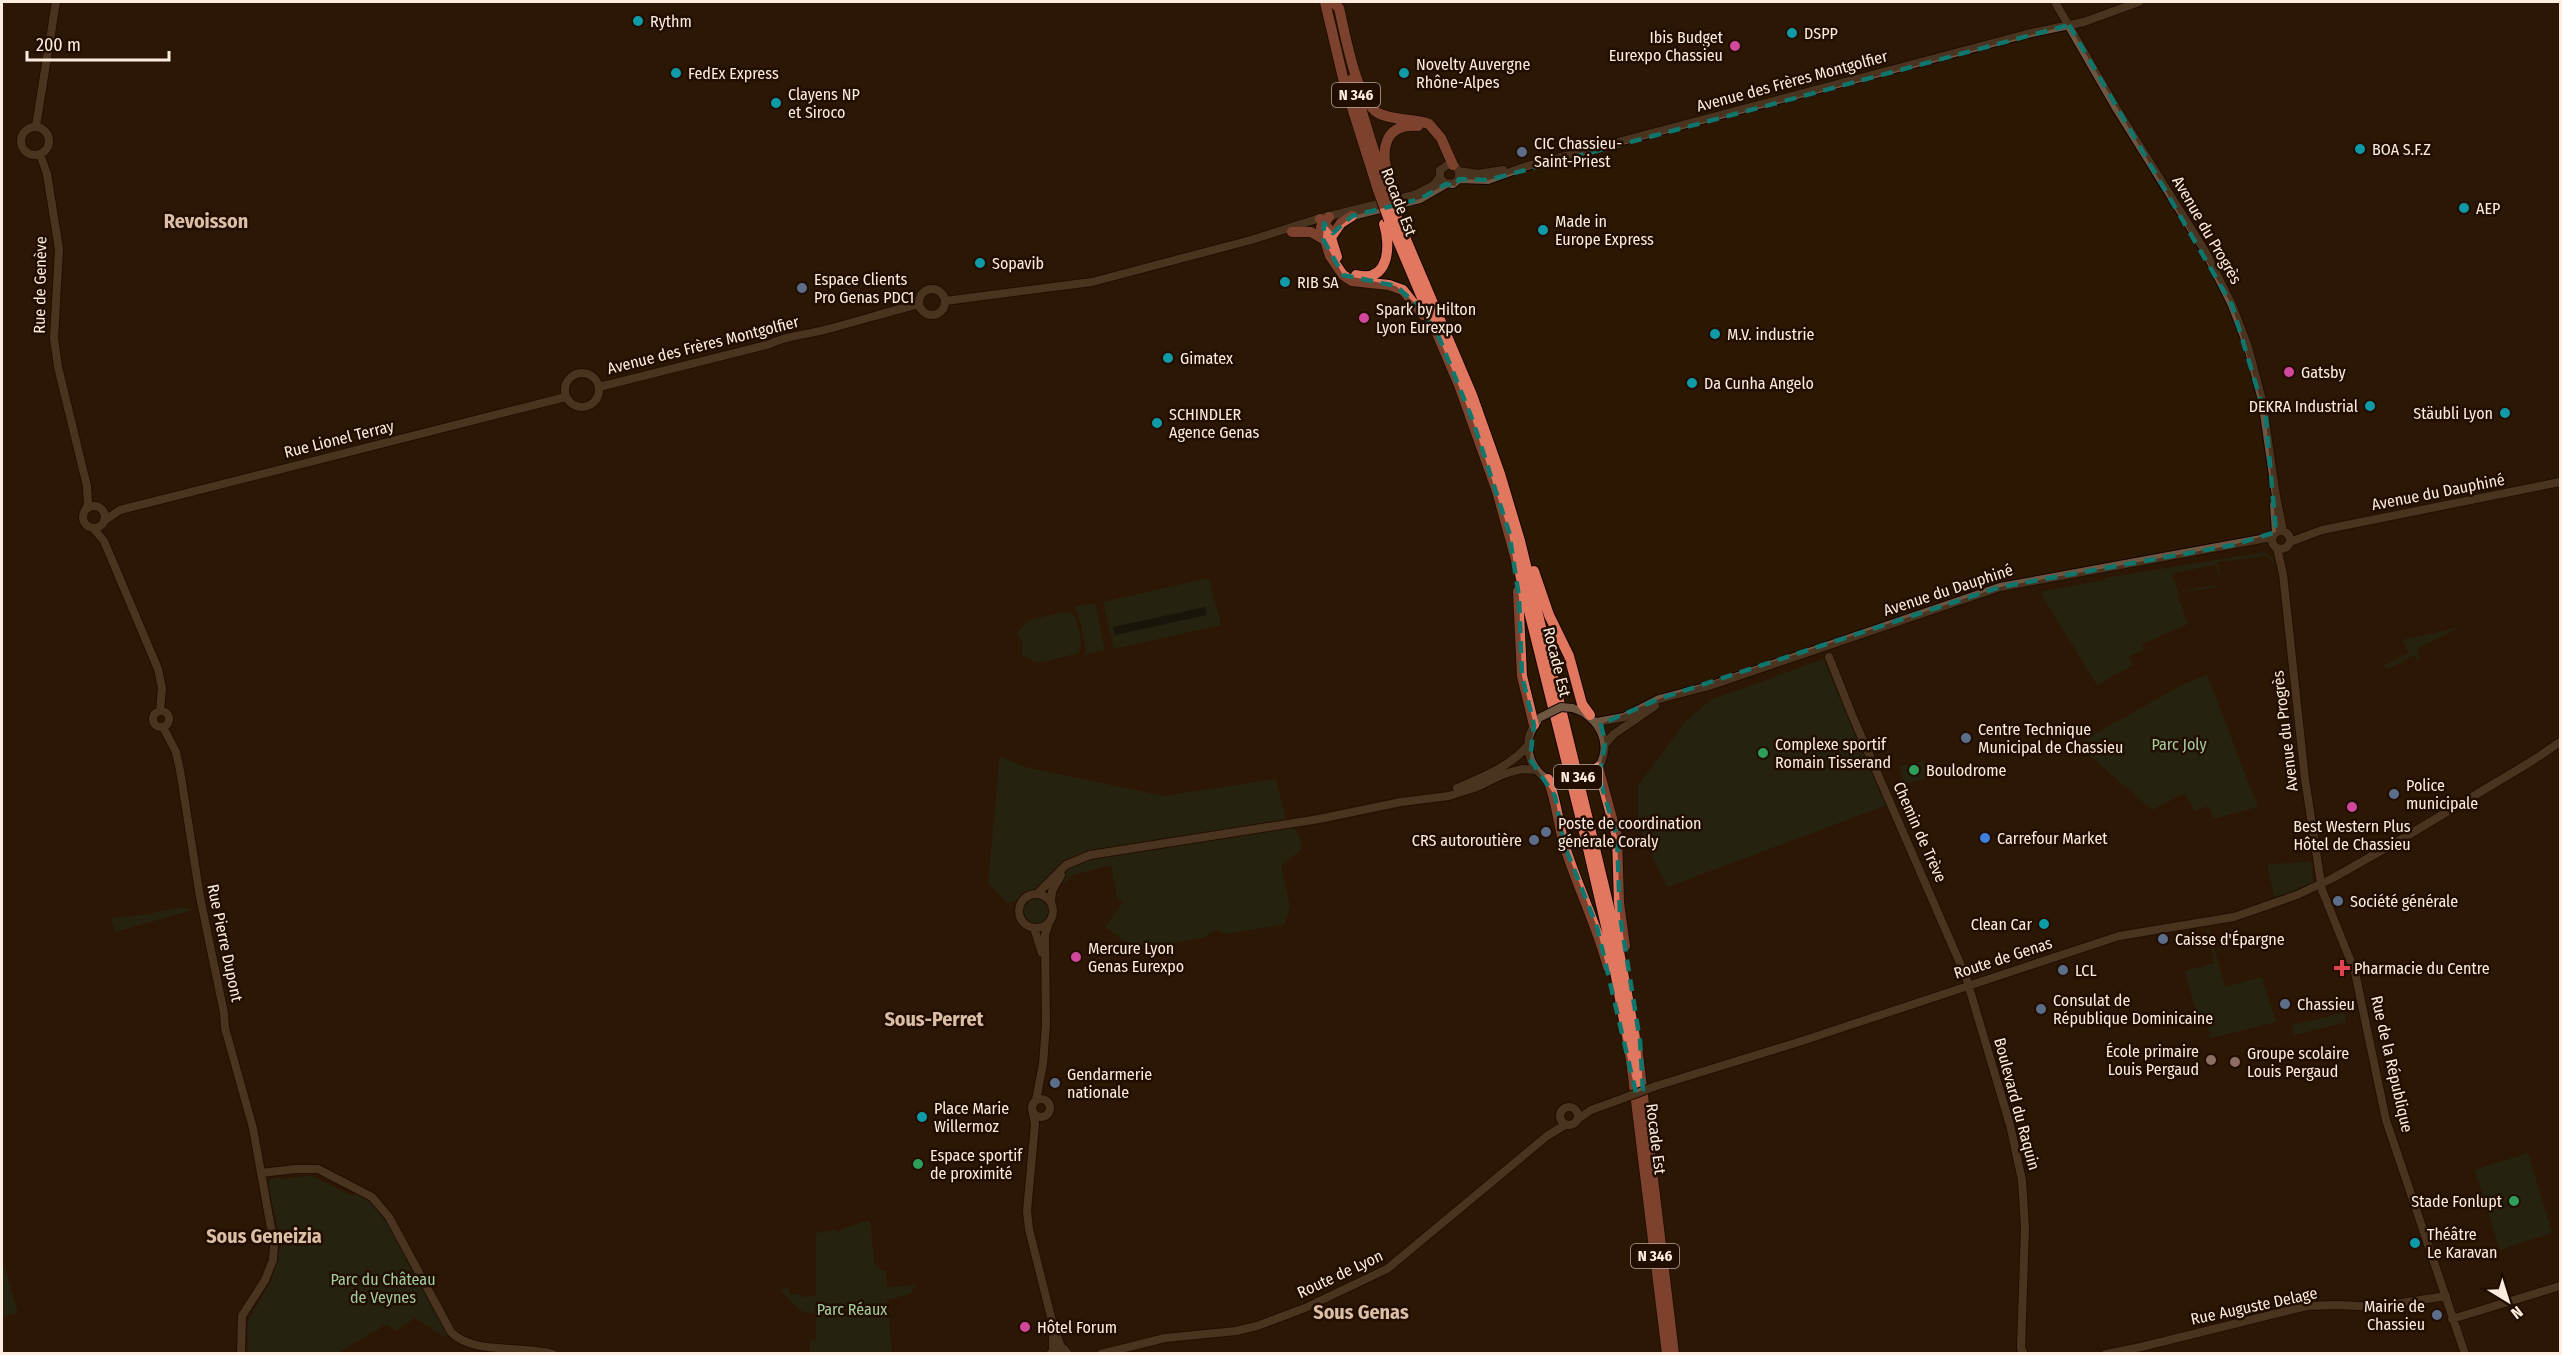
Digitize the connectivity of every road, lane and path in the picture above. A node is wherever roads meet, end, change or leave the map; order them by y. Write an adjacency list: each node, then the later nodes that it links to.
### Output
1 (56, 2): 7 (street)
2 (1326, 2): 11 (highway, Rocade Est / N 346)
3 (1333, 2): 9 (highway); 11 (highway, Rocade Est / N 346)
4 (2055, 2): 6 (street, Avenue du Progrès)
5 (2139, 2): 6 (street, Avenue des Frères Montgolfier)
6 (2069, 25): 9 (street, Avenue des Frères Montgolfier); 32 (street, Avenue du Progrès)
7 (36, 126): 8 (street); 8 (street)
8 (40, 154): 24 (street, Rue de Genève)
9 (1451, 172): 10 (street); 10 (street, Avenue des Frères Montgolfier); 11 (highway); 14 (street, Avenue des Frères Montgolfier)
10 (1446, 184): 12 (street, Avenue des Frères Montgolfier)
11 (1382, 189): 13 (highway, Rocade Est / N 346, bridge)
12 (1352, 216): 14 (street, Avenue des Frères Montgolfier); 16 (highway)
13 (1392, 218): 16 (highway); 20 (highway, Rocade Est / N 346); 27 (highway, Rocade Est / N 346)
14 (1324, 219): 15 (street, Avenue des Frères Montgolfier); 16 (highway); 17 (street, Avenue des Frères Montgolfier)
15 (1292, 232): 16 (highway); 17 (street, Avenue des Frères Montgolfier)
16 (1328, 238): 20 (highway)
17 (1251, 240): 18 (street, Avenue des Frères Montgolfier)
18 (945, 301): 19 (street); 19 (street)
19 (919, 304): 21 (street, Avenue des Frères Montgolfier)
20 (1438, 335): 31 (highway, Rocade Est / N 346)
21 (599, 387): 22 (street); 22 (street)
22 (566, 397): 28 (street, Rue Lionel Terray)
23 (2560, 482): 32 (street, Avenue du Dauphiné)
24 (87, 486): 25 (street, Rue de Genève); 26 (street, Rue de Genève)
25 (100, 507): 26 (street); 28 (street, Rue Lionel Terray); 29 (street)
26 (86, 509): 30 (street)
27 (1511, 509): 36 (highway); 53 (highway, Rocade Est / N 346)
28 (120, 510): 29 (street, Rue Lionel Terray)
29 (103, 522): 30 (street); 33 (street)
30 (93, 528): 33 (street)
31 (1509, 532): 37 (highway); 54 (highway, Rocade Est / N 346)
32 (2280, 539): 35 (street, Avenue du Dauphiné); 46 (street, Avenue du Progrès)
33 (104, 541): 65 (street, Rue Pierre Dupont)
34 (1829, 657): 52 (street, Chemin de Trève)
35 (1679, 693): 36 (street, Avenue du Dauphiné); 39 (street, Avenue du Dauphiné)
36 (1593, 719): 37 (street, bridge); 39 (street)
37 (1537, 721): 40 (street)
38 (2560, 741): 46 (street)
39 (1605, 744): 41 (street)
40 (1528, 745): 42 (street); 44 (street)
41 (1598, 767): 43 (street, bridge); 53 (highway)
42 (1537, 770): 43 (street); 44 (street)
43 (1553, 781): 54 (highway)
44 (1430, 797): 45 (street)
45 (1100, 854): 47 (street); 48 (street)
46 (2321, 885): 52 (street, Route de Genas); 67 (street, Rue de la République)
47 (1038, 893): 48 (street); 50 (street)
48 (1051, 902): 49 (street)
49 (1049, 922): 50 (street); 51 (street)
50 (1034, 928): 51 (street)
51 (1046, 984): 55 (street)
52 (1969, 985): 59 (street, Route de Genas, bridge); 77 (street, Boulevard du Raquin)
53 (1637, 1046): 76 (highway, Rocade Est / N 346)
54 (1631, 1060): 75 (highway, Rocade Est / N 346)
55 (1043, 1064): 56 (street); 57 (street)
56 (1036, 1100): 57 (street); 60 (street)
57 (1047, 1101): 61 (street)
58 (1575, 1109): 59 (street); 62 (street); 63 (street)
59 (1591, 1110): 62 (street)
60 (1033, 1113): 61 (street); 64 (street)
61 (1046, 1116): 64 (street)
62 (1578, 1119): 63 (street)
63 (1563, 1121): 74 (street, Route de Lyon)
64 (1034, 1149): 69 (street)
65 (260, 1169): 70 (street); 71 (street, Rue Pierre Dupont)
66 (2560, 1286): 68 (street)
67 (2446, 1296): 68 (street, Rue de la République); 78 (street, Rue Auguste Delage)
68 (2452, 1318): 79 (street, Rue de la République)
69 (1058, 1351)
70 (503, 1352): 72 (street)
71 (241, 1353)
72 (553, 1353)
73 (1095, 1353): 74 (street, Route de Lyon)
74 (1102, 1353)
75 (1666, 1353)
76 (1674, 1353)
77 (2026, 1353)
78 (2106, 1353)
79 (2464, 1353)

